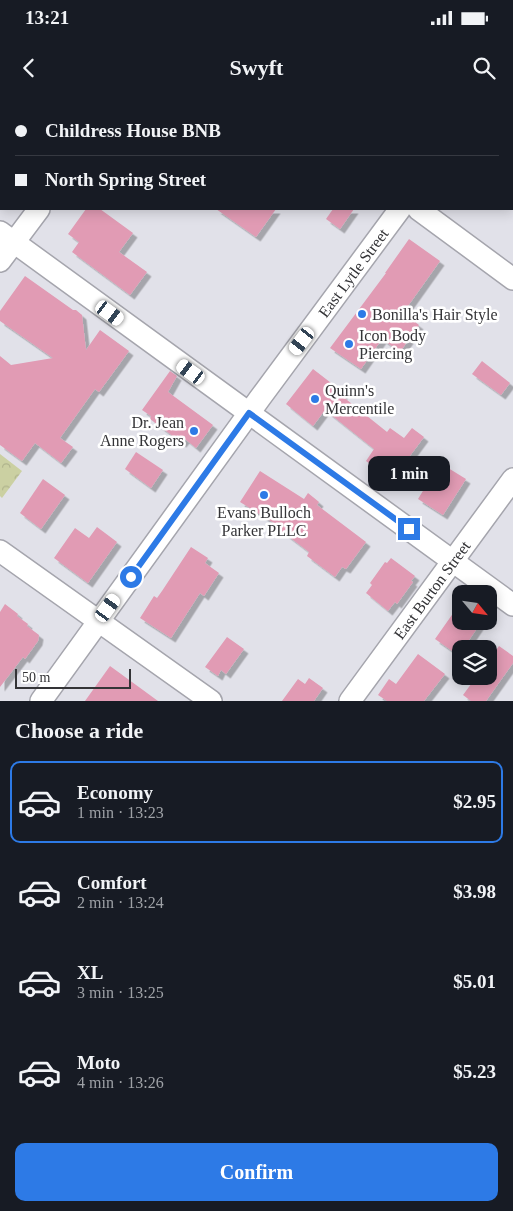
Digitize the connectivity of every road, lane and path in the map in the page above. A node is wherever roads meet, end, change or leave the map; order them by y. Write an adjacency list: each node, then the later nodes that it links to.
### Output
1 (37, 210): 4 (street)
2 (399, 210): 7 (street, East Lytle Street)
3 (419, 210): 6 (street)
4 (7, 237): 5 (street); 7 (street)
5 (0, 260)
6 (513, 279)
7 (249, 413): 10 (street); 12 (street, East Lytle Street)
8 (513, 479): 10 (street, East Burton Street)
9 (0, 551): 12 (street)
10 (452, 561): 11 (street); 15 (street, East Burton Street)
11 (513, 605)
12 (99, 621): 13 (street, East Lytle Street); 14 (street)
13 (41, 701)
14 (210, 701)
15 (350, 701)

